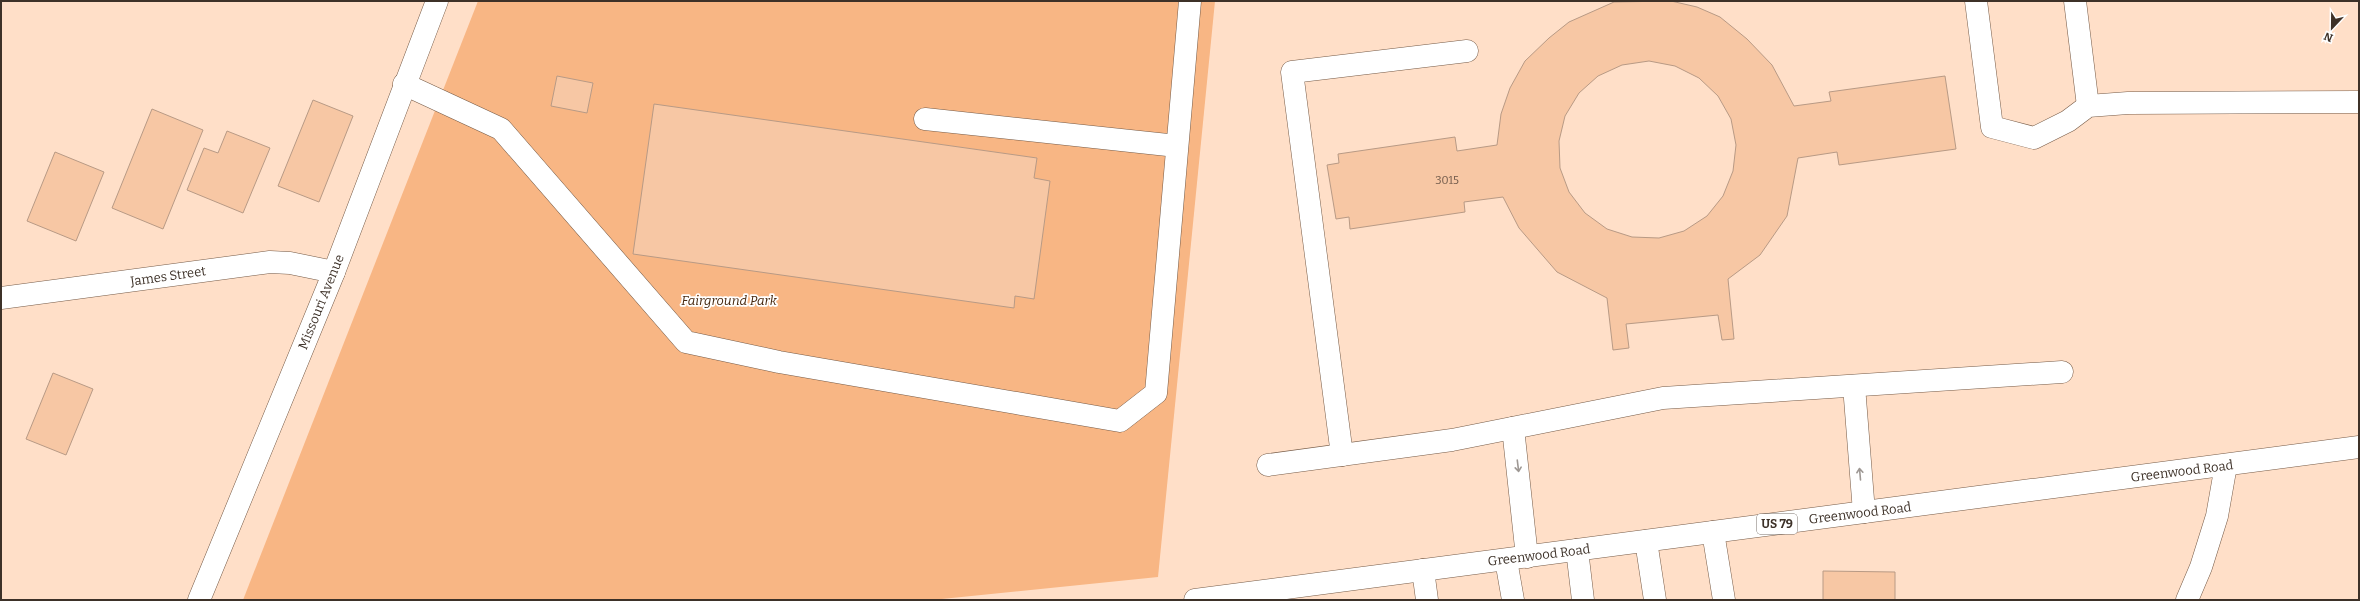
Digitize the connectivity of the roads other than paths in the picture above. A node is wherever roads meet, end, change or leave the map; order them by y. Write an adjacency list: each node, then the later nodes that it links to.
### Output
1 (437, 1): 6 (main road, Missouri Avenue)
2 (1190, 1): 10 (main road)
3 (1976, 1): 8 (main road)
4 (2075, 1): 8 (main road)
5 (1467, 51): 17 (main road)
6 (404, 84): 10 (main road); 11 (main road, Missouri Avenue)
7 (2359, 102): 8 (main road)
8 (2088, 106)
9 (925, 119): 10 (main road)
10 (1177, 146)
11 (334, 272): 12 (main road, James Street); 27 (main road, Missouri Avenue)
12 (1, 298)
13 (2062, 372): 14 (main road)
14 (1854, 386): 15 (main road); 20 (main road, one-way to 14)
15 (1513, 428): 17 (main road); 24 (main road, one-way to 24)
16 (2359, 447): 19 (main road, Greenwood Road / US 79)
17 (1342, 455): 18 (main road)
18 (1268, 465)
19 (2226, 465): 20 (main road, Greenwood Road / US 79); 34 (main road)
20 (1864, 512): 21 (main road, Greenwood Road / US 79)
21 (1713, 532): 22 (main road, Greenwood Road / US 79); 33 (main road)
22 (1646, 541): 23 (main road, Greenwood Road / US 79); 32 (main road)
23 (1577, 550): 24 (main road, Greenwood Road / US 79); 31 (main road)
24 (1527, 557): 25 (main road, Greenwood Road / US 79)
25 (1506, 560): 26 (main road, Greenwood Road / US 79); 30 (main road)
26 (1423, 570): 28 (main road, Greenwood Road / US 79); 29 (main road)
27 (199, 600)
28 (1195, 600)
29 (1427, 600)
30 (1513, 600)
31 (1583, 600)
32 (1655, 600)
33 (1724, 600)
34 (2187, 600)

